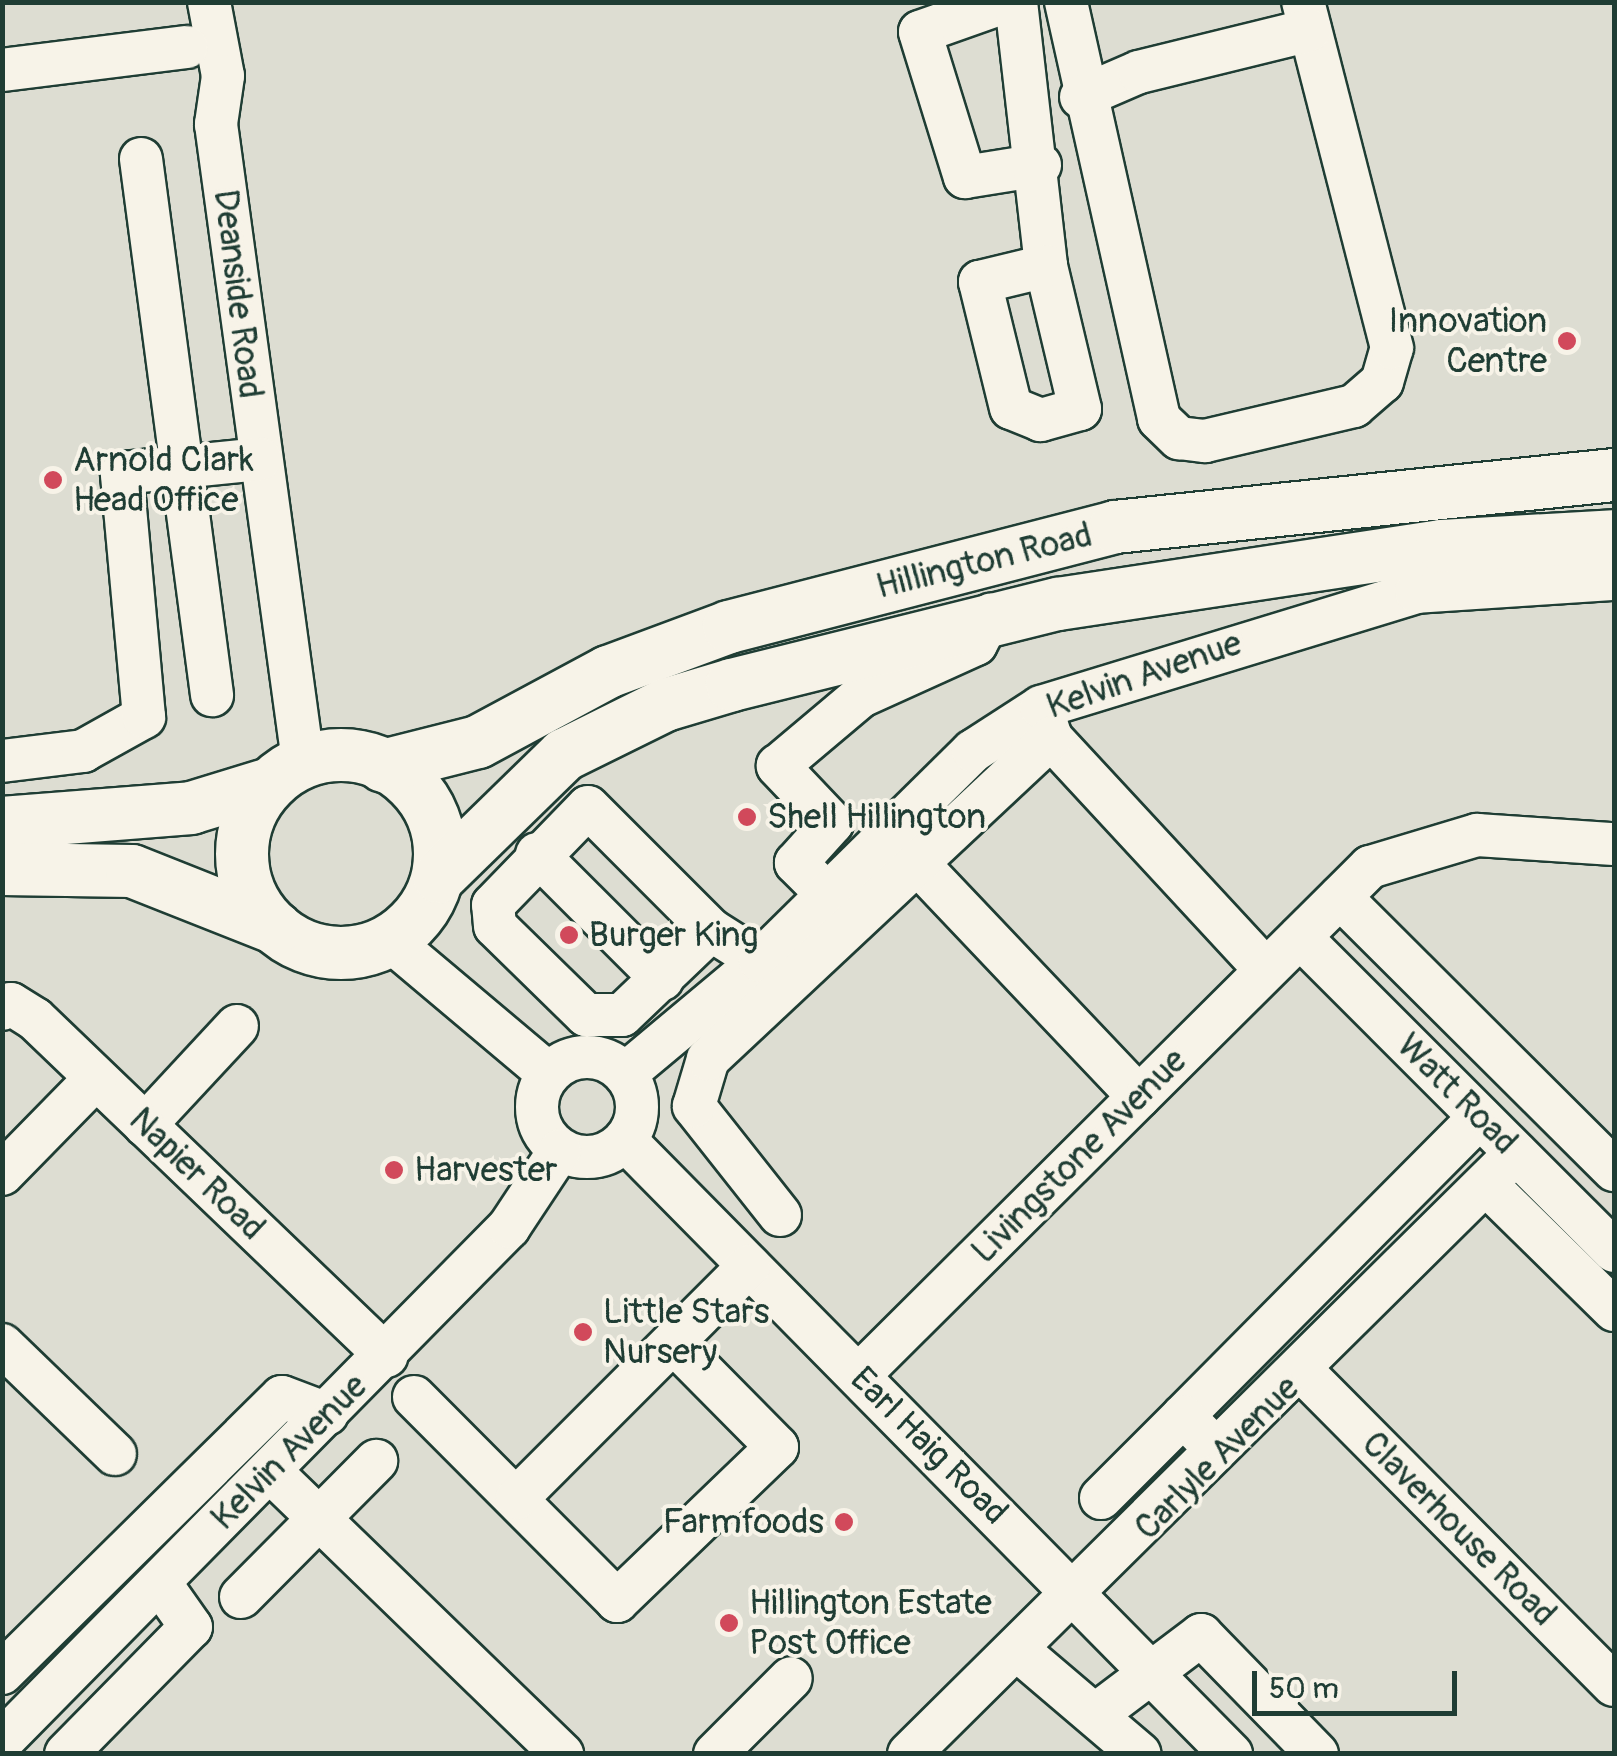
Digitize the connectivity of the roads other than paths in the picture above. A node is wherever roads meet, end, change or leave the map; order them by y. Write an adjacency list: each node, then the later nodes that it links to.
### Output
1 (194, 2): 7 (street)
2 (209, 2): 10 (street)
3 (1005, 2): 12 (street)
4 (1016, 2): 12 (street)
5 (1066, 2): 9 (street)
6 (1306, 16): 9 (street); 9 (street)
7 (187, 47): 8 (street); 10 (street)
8 (2, 70)
9 (1081, 97)
10 (216, 124): 14 (street, Deanside Road)
11 (141, 159): 15 (street)
12 (1040, 166): 13 (street)
13 (1046, 266)
14 (260, 460): 15 (street); 24 (street, Deanside Road)
15 (178, 467): 20 (street); 22 (street)
16 (1614, 475): 23 (main road, Hillington Road)
17 (1614, 536): 19 (main road, Hillington Road)
18 (1614, 580): 21 (street, Kelvin Avenue)
19 (991, 615): 31 (main road, Hillington Road); 32 (street)
20 (212, 695)
21 (1046, 723): 26 (street, Kelvin Avenue); 29 (street); 39 (street)
22 (2, 761)
23 (384, 766): 24 (main road); 31 (main road)
24 (283, 773): 25 (main road); 34 (main road)
25 (2, 823)
26 (886, 830): 29 (street); 32 (street, Kelvin Avenue)
27 (1612, 847): 33 (street, Livingstone Avenue)
28 (537, 854): 35 (street); 40 (street); 40 (street)
29 (917, 863): 46 (street); 55 (street)
30 (2, 869): 34 (main road)
31 (438, 878): 37 (main road)
32 (827, 894): 38 (street, Kelvin Avenue)
33 (1340, 897): 36 (street, Livingstone Avenue); 52 (street)
34 (277, 928): 37 (main road)
35 (712, 930): 38 (street); 40 (street)
36 (1300, 937): 39 (street, Livingstone Avenue); 47 (street, Watt Road)
37 (392, 942): 43 (street)
38 (760, 961): 44 (street, Kelvin Avenue)
39 (1266, 970): 46 (street, Livingstone Avenue)
40 (662, 979)
41 (2, 1009): 45 (street, Napier Road)
42 (237, 1026): 48 (street)
43 (549, 1074): 44 (street); 50 (street)
44 (625, 1074): 49 (street)
45 (96, 1078): 48 (street, Napier Road); 53 (street)
46 (1139, 1097): 63 (street, Livingstone Avenue)
47 (1480, 1117): 51 (street, Watt Road); 66 (street)
48 (144, 1124): 61 (street, Napier Road)
49 (626, 1140): 50 (street); 57 (street, Earl Haig Road)
50 (560, 1150): 61 (street, Kelvin Avenue)
51 (1516, 1153): 54 (street, Carlyle Avenue); 56 (street, Watt Road)
52 (1614, 1170)
53 (2, 1174)
54 (1488, 1186): 58 (street); 62 (street, Carlyle Avenue)
55 (780, 1215)
56 (1614, 1250)
57 (749, 1266): 59 (street); 63 (street, Earl Haig Road)
58 (1614, 1310)
59 (676, 1345): 71 (street); 71 (street)
60 (2, 1346): 67 (street)
61 (386, 1356): 65 (street, Kelvin Avenue)
62 (1303, 1372): 68 (street, Carlyle Avenue); 83 (street, Claverhouse Road)
63 (859, 1376): 77 (street, Earl Haig Road)
64 (414, 1397): 71 (street)
65 (327, 1414): 70 (street, Kelvin Avenue); 73 (street)
66 (1183, 1416): 68 (street); 72 (street)
67 (115, 1454)
68 (1221, 1454): 77 (street, Carlyle Avenue)
69 (376, 1462): 74 (street)
70 (270, 1471): 74 (street); 75 (street, Kelvin Avenue)
71 (517, 1498)
72 (1101, 1498)
73 (166, 1510): 75 (street); 80 (street)
74 (320, 1518): 78 (street); 87 (street)
75 (198, 1544): 76 (street, Kelvin Avenue)
76 (160, 1583): 85 (street, Kelvin Avenue); 86 (street)
77 (1078, 1596): 79 (street, Carlyle Avenue); 81 (street, Earl Haig Road)
78 (241, 1598)
79 (1020, 1652): 84 (street); 89 (street, Carlyle Avenue)
80 (2, 1673)
81 (1150, 1673): 84 (street); 91 (street, Earl Haig Road); 92 (street)
82 (791, 1678): 88 (street)
83 (1614, 1685)
84 (1099, 1712): 90 (street)
85 (2, 1741)
86 (66, 1754)
87 (562, 1754)
88 (715, 1754)
89 (909, 1754)
90 (1140, 1754)
91 (1231, 1754)
92 (1318, 1754)

